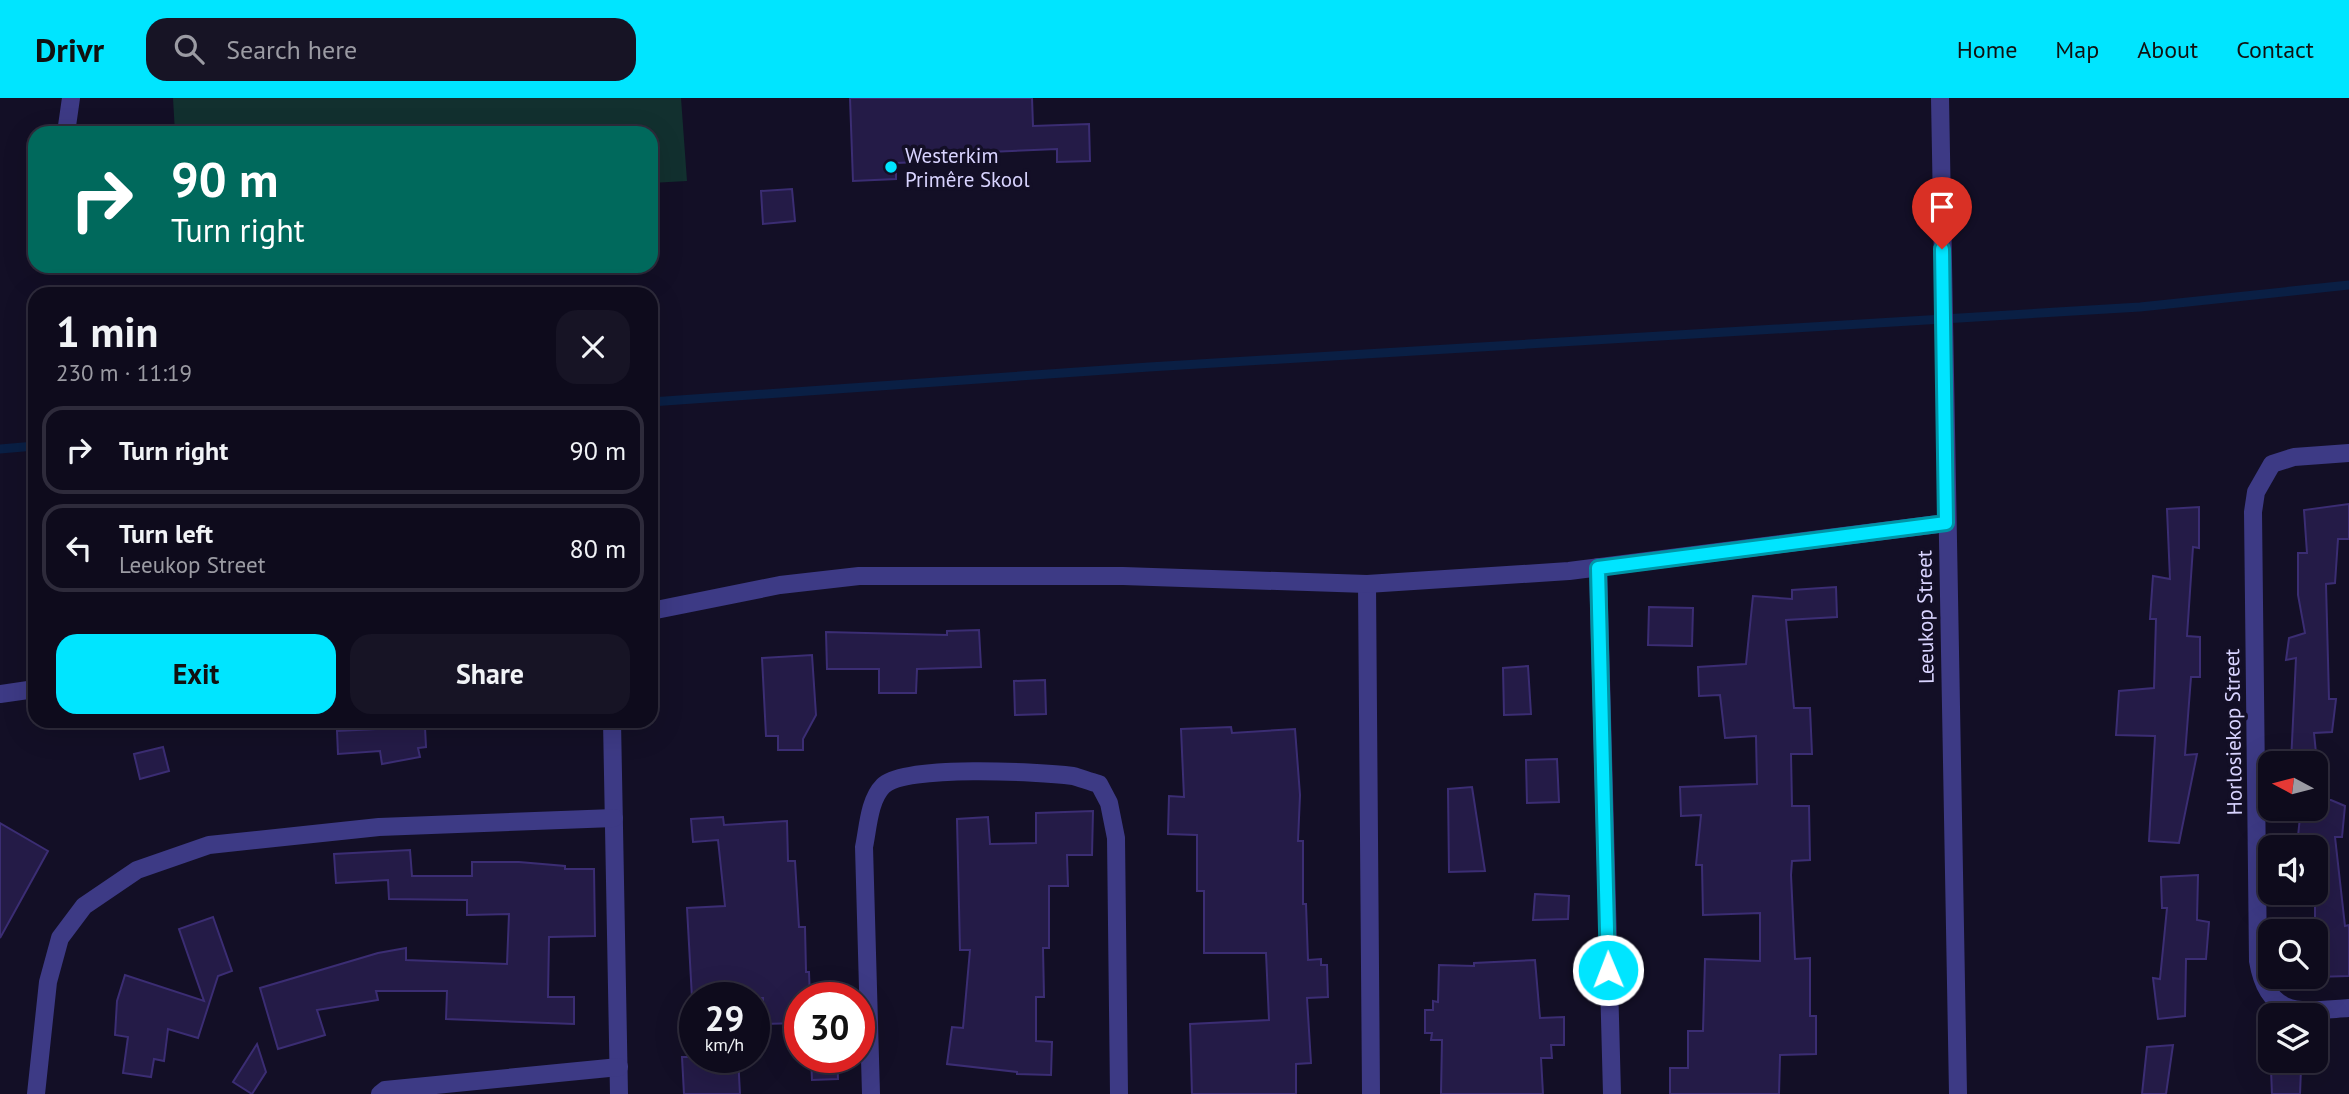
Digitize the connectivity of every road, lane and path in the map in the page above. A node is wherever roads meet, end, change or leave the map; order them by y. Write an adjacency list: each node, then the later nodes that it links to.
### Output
1 (71, 98): 3 (street)
2 (1940, 98): 5 (street, Leeukop Street)
3 (67, 126)
4 (2349, 453): 13 (street, Horlosiekop Street)
5 (1946, 523): 6 (street); 22 (street, Leeukop Street)
6 (1598, 568): 7 (street); 21 (street)
7 (1367, 584): 8 (street); 20 (street)
8 (658, 610)
9 (28, 690): 10 (street)
10 (0, 694)
11 (612, 728): 12 (street)
12 (614, 818): 14 (street); 15 (street)
13 (2349, 1008)
14 (619, 1067): 16 (street); 17 (street)
15 (36, 1094)
16 (380, 1094)
17 (619, 1094)
18 (871, 1094): 19 (street)
19 (1119, 1094)
20 (1371, 1094)
21 (1612, 1094)
22 (1958, 1094)

